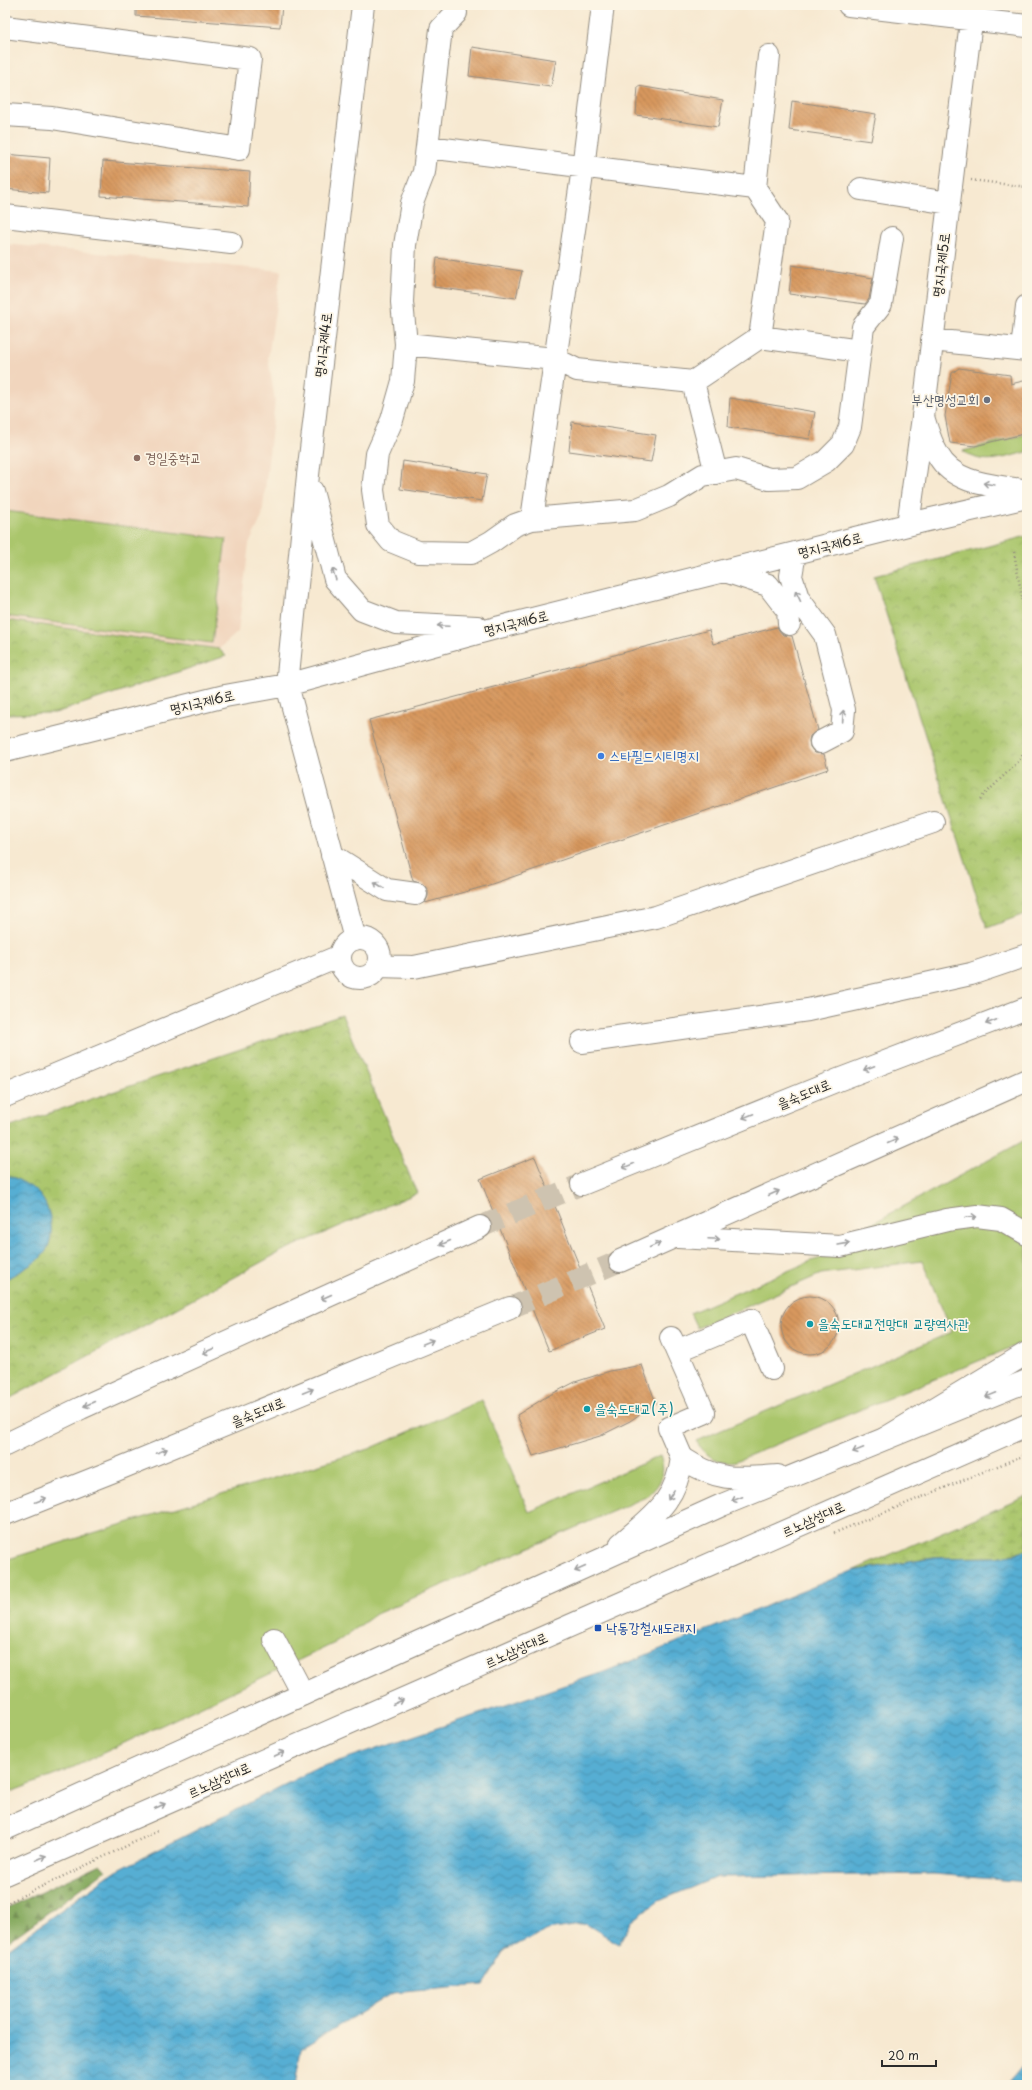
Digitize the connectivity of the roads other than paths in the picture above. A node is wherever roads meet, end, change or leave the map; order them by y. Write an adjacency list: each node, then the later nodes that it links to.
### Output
1 (363, 5): 28 (main road, 명지국제4로)
2 (603, 5): 11 (main road)
3 (850, 5): 4 (main road)
4 (972, 12): 6 (main road); 14 (main road, 명지국제5로)
5 (456, 13): 10 (main road)
6 (1027, 26)
7 (5, 27): 9 (main road)
8 (769, 56): 12 (main road)
9 (5, 115)
10 (428, 147): 11 (main road); 21 (main road)
11 (582, 168): 12 (main road); 24 (main road)
12 (755, 188): 19 (main road)
13 (861, 189): 14 (main road)
14 (949, 203): 20 (main road, 명지국제5로)
15 (5, 216): 17 (main road)
16 (892, 238): 23 (main road)
17 (231, 243)
18 (1027, 306): 22 (main road)
19 (760, 337): 23 (main road); 25 (main road)
20 (932, 340): 22 (main road); 26 (main road, 명지국제5로)
21 (406, 344): 24 (main road); 31 (main road)
22 (1024, 349)
23 (860, 351): 27 (main road)
24 (555, 359): 25 (main road); 31 (main road)
25 (693, 382): 27 (main road)
26 (923, 417): 29 (main road, one-way to 26); 32 (main road, 명지국제5로)
27 (716, 473): 31 (main road)
28 (308, 475): 36 (main road, one-way to 28); 37 (main road, 명지국제4로)
29 (1027, 491)
30 (1027, 497): 32 (main road, 명지국제6로)
31 (532, 519)
32 (908, 525): 33 (main road, 명지국제6로)
33 (795, 553): 34 (main road, 명지국제6로); 38 (main road, one-way to 33)
34 (725, 570): 35 (main road); 36 (main road, 명지국제6로)
35 (790, 624)
36 (496, 628): 37 (main road, 명지국제6로)
37 (287, 685): 39 (main road, 명지국제6로); 41 (main road)
38 (821, 742)
39 (5, 751)
40 (933, 822): 46 (main road)
41 (332, 855): 42 (main road, one-way to 41); 43 (main road)
42 (416, 894)
43 (355, 939): 45 (main road); 46 (main road)
44 (1027, 955): 48 (main road)
45 (340, 956): 46 (main road); 50 (main road)
46 (378, 966)
47 (1027, 1008): 51 (main road, 을숙도대로, one-way to 51)
48 (582, 1042)
49 (1027, 1080): 54 (main road, one-way to 49)
50 (5, 1096)
51 (582, 1184)
52 (480, 1227): 62 (main road, one-way to 62)
53 (1027, 1234): 54 (main road, one-way to 53)
54 (675, 1236): 55 (main road, one-way to 54)
55 (620, 1261)
56 (510, 1308): 65 (main road, 을숙도대로, one-way to 56)
57 (1027, 1353): 61 (main road)
58 (772, 1369): 63 (main road)
59 (1027, 1381): 61 (main road, one-way to 61)
60 (1027, 1425): 70 (main road, 르노삼성대로, one-way to 60)
61 (886, 1438): 64 (main road, one-way to 64)
62 (5, 1445)
63 (682, 1458): 64 (main road); 66 (main road, one-way to 66)
64 (797, 1474): 66 (main road, one-way to 66)
65 (5, 1514)
66 (606, 1558): 68 (main road, one-way to 68)
67 (274, 1640): 68 (main road)
68 (303, 1694): 69 (main road)
69 (5, 1829)
70 (5, 1874)

